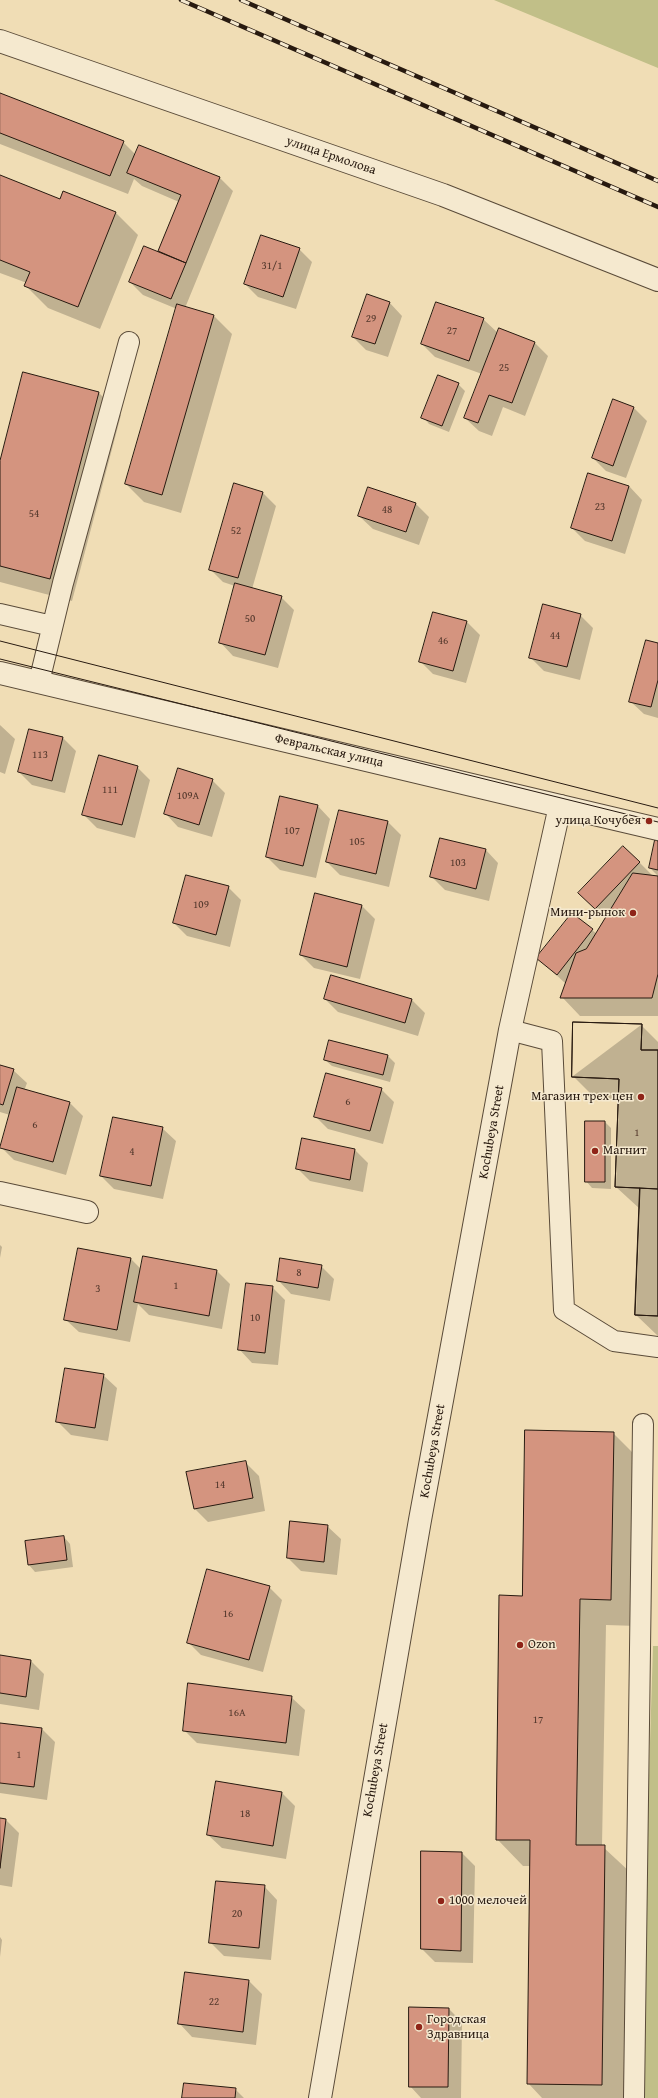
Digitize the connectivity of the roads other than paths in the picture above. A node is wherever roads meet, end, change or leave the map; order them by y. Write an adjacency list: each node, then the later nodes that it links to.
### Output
1 (0, 41): 2 (street, улица Ермолова)
2 (658, 280)
3 (130, 342): 5 (lane)
4 (0, 614): 5 (lane)
5 (52, 626): 7 (lane)
6 (0, 673): 7 (street, Февральская улица)
7 (39, 682): 8 (street, Февральская улица)
8 (560, 806): 9 (street, Февральская улица); 10 (street, Kochubeya Street)
9 (658, 829)
10 (510, 1030): 13 (lane); 15 (street, Kochubeya Street)
11 (0, 1193): 12 (street)
12 (87, 1212)
13 (658, 1347)
14 (643, 1424): 16 (lane)
15 (320, 2098)
16 (634, 2098)

